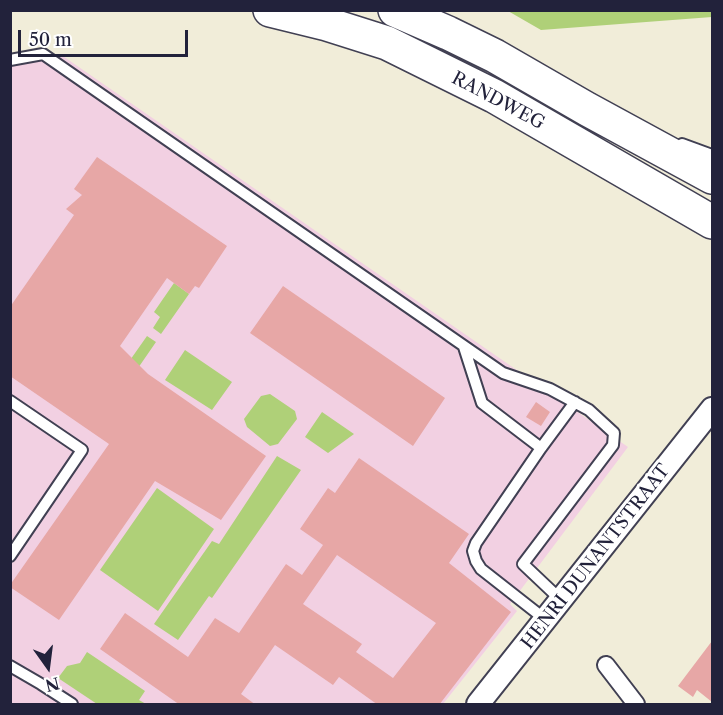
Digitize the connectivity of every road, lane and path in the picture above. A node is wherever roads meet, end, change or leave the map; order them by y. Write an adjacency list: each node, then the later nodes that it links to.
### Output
1 (270, 10): 7 (main road, RANDWEG)
2 (395, 10): 4 (main road, RANDWEG)
3 (10, 60): 8 (lane)
4 (587, 109): 5 (lane); 6 (main road, RANDWEG)
5 (712, 155)
6 (712, 177)
7 (712, 222)
8 (464, 347): 10 (lane); 12 (lane)
9 (10, 401): 13 (lane)
10 (574, 402): 12 (lane); 14 (lane)
11 (712, 409): 14 (street, HENRI DUNANTSTRAAT)
12 (542, 448): 15 (lane)
13 (10, 556)
14 (562, 600): 15 (street, HENRI DUNANTSTRAAT)
15 (546, 620): 19 (street, HENRI DUNANTSTRAAT)
16 (606, 665): 20 (street)
17 (10, 666): 18 (lane)
18 (72, 705)
19 (478, 705)
20 (636, 705)

